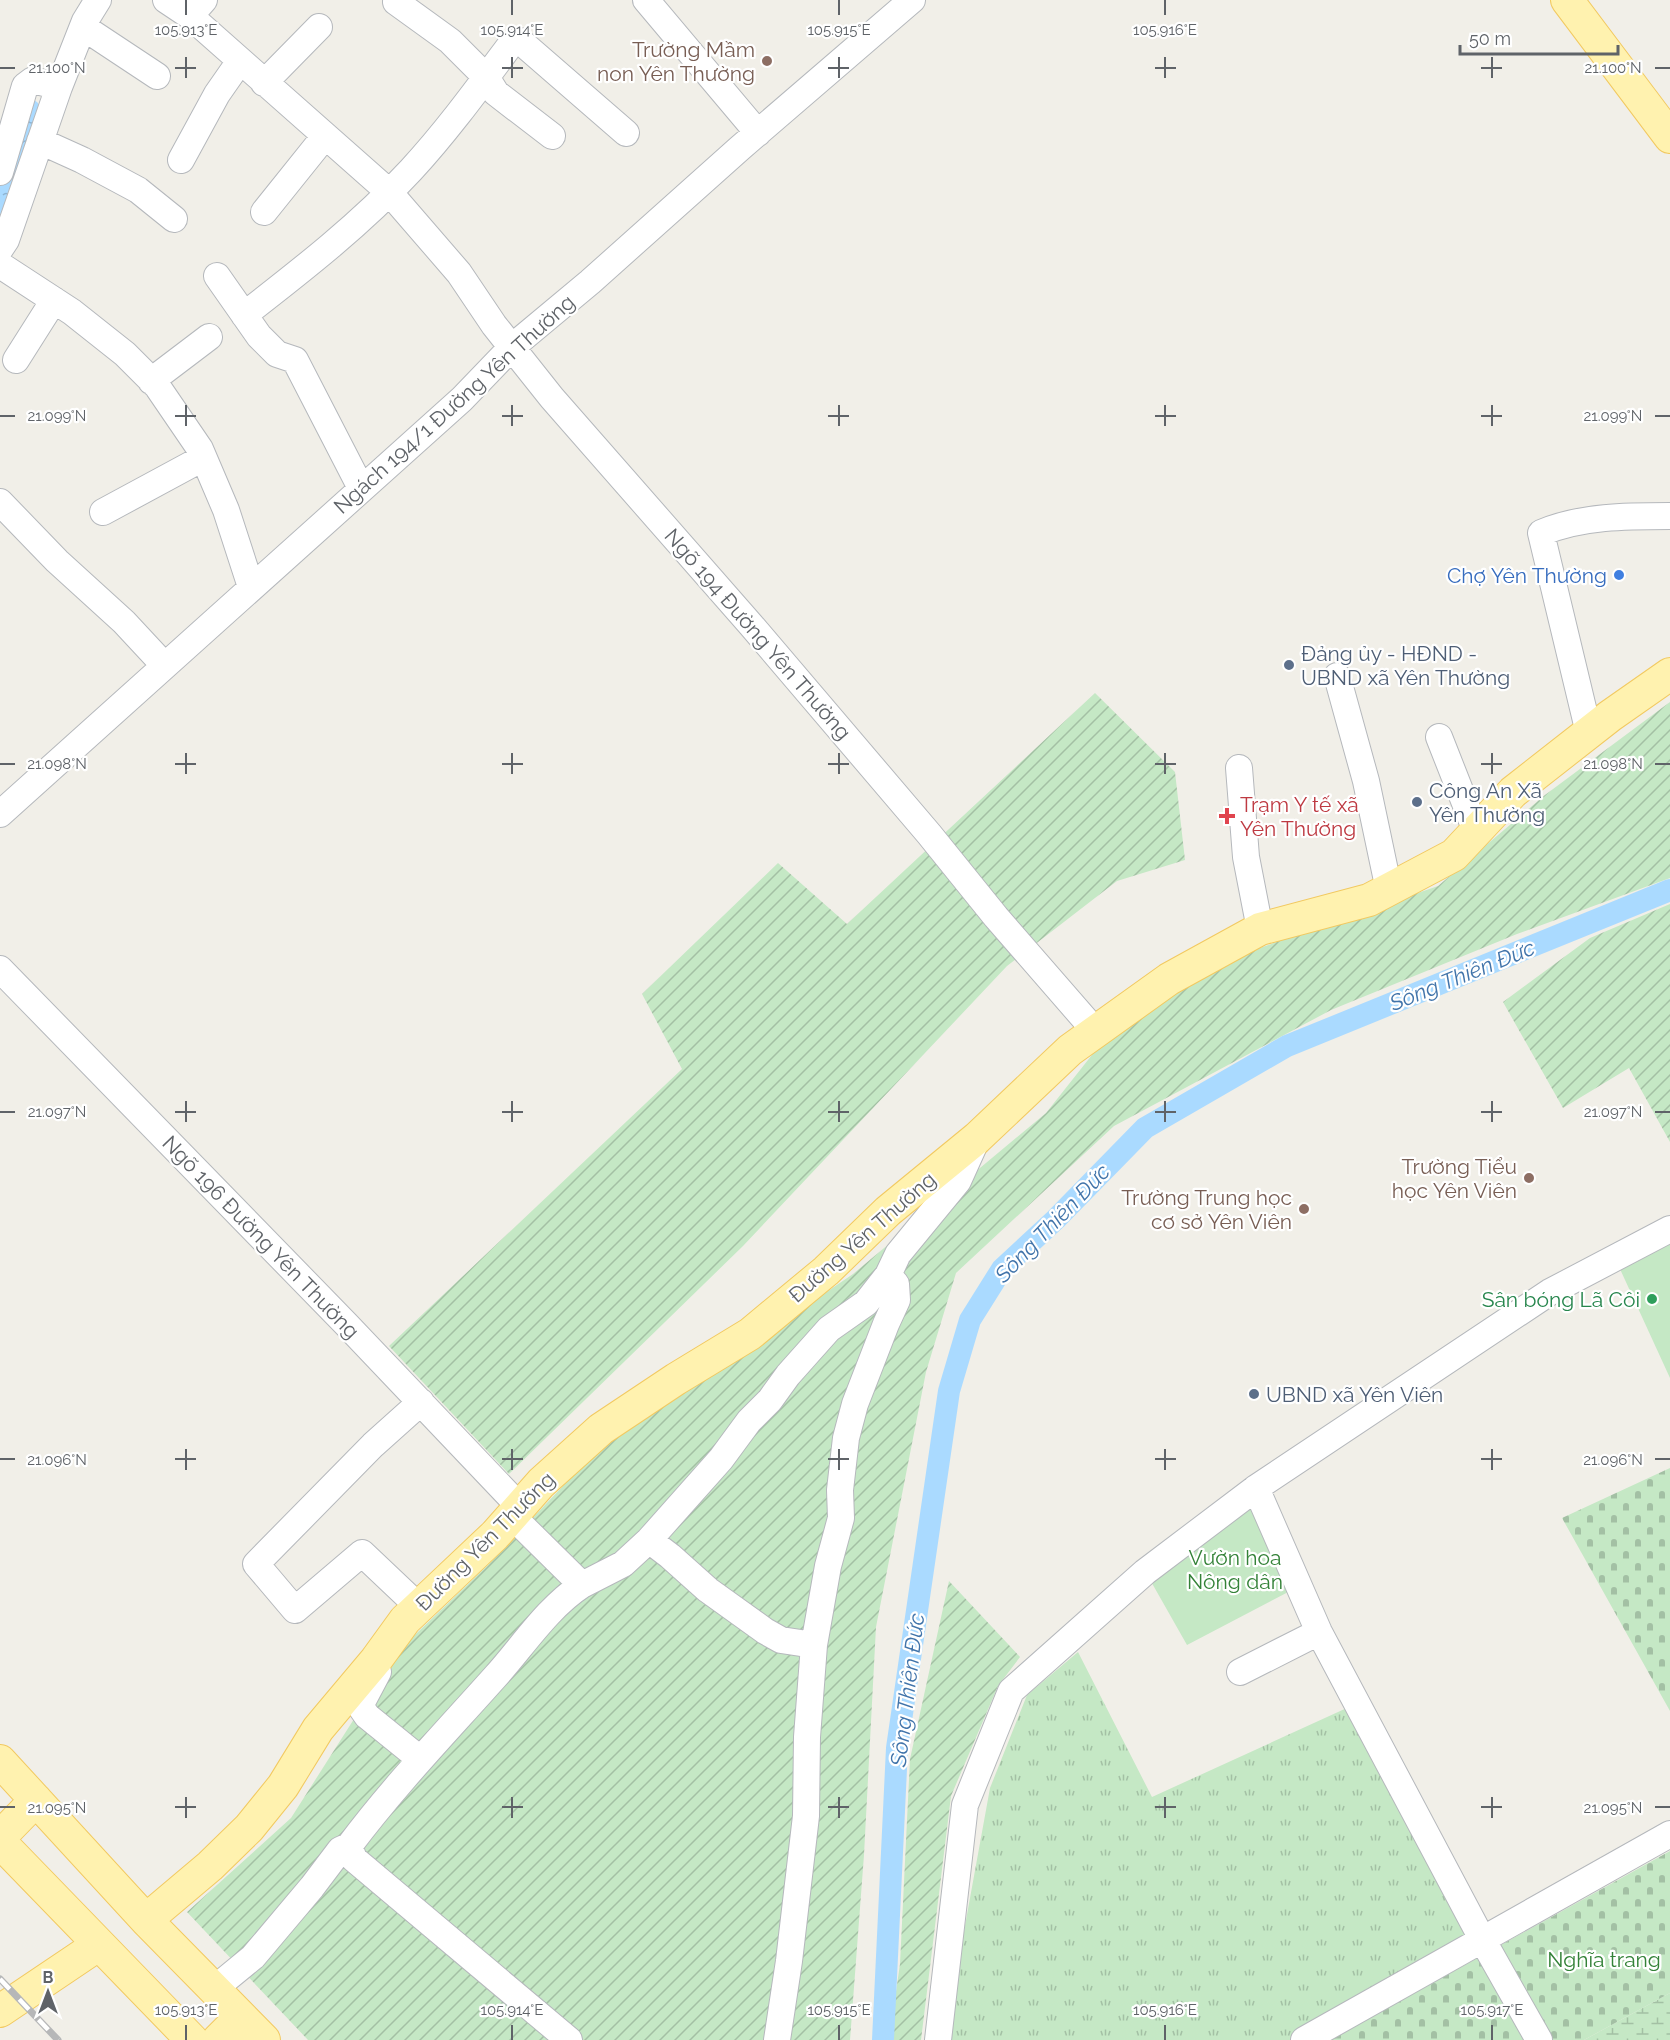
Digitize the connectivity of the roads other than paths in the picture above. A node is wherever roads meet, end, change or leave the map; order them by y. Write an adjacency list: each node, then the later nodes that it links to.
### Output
1 (98, 0): 8 (street)
2 (165, 0): 7 (street, Ngõ 194 Đường Yên Thường)
3 (646, 0): 16 (street)
4 (912, 0): 16 (street, Ngách 194/1 Đường Yên Thường)
5 (1567, 0): 19 (main road)
6 (396, 2): 12 (street)
7 (197, 8): 10 (street, Ngõ 194 Đường Yên Thường)
8 (83, 27): 11 (street); 14 (street)
9 (319, 27): 13 (street)
10 (240, 61): 13 (street, Ngõ 194 Đường Yên Thường); 21 (street)
11 (157, 76)
12 (486, 77): 15 (street); 18 (street); 23 (street)
13 (264, 83): 17 (street, Ngõ 194 Đường Yên Thường)
14 (59, 87): 20 (street); 22 (street)
15 (626, 133)
16 (758, 133): 32 (street, Ngách 194/1 Đường Yên Thường)
17 (325, 136): 23 (street, Ngõ 194 Đường Yên Thường); 24 (street)
18 (552, 136)
19 (1670, 137)
20 (39, 141): 25 (street); 26 (street)
21 (181, 160)
22 (0, 172)
23 (389, 192): 30 (street); 32 (street, Ngõ 194 Đường Yên Thường)
24 (264, 212)
25 (174, 219)
26 (0, 249)
27 (0, 265): 29 (street)
28 (217, 276): 30 (street)
29 (54, 300): 33 (street); 34 (street)
30 (244, 315): 36 (street)
31 (209, 337): 34 (street)
32 (512, 347): 36 (street, Ngách 194/1 Đường Yên Thường); 52 (street, Ngõ 194 Đường Yên Thường)
33 (16, 360)
34 (151, 381): 35 (street)
35 (203, 458): 38 (street); 40 (street)
36 (362, 488): 40 (street, Ngách 194/1 Đường Yên Thường)
37 (0, 501): 41 (street)
38 (103, 512)
39 (1670, 516): 44 (street)
40 (251, 587): 41 (street, Ngách 194/1 Đường Yên Thường)
41 (164, 665): 47 (street, Ngách 194/1 Đường Yên Thường)
42 (1670, 674): 44 (main road, Đường Yên Thường)
43 (1337, 676): 49 (street)
44 (1589, 733): 48 (main road, Đường Yên Thường)
45 (1439, 737): 48 (street)
46 (1239, 768): 50 (street)
47 (0, 814)
48 (1476, 831): 49 (main road, Đường Yên Thường)
49 (1389, 890): 50 (main road, Đường Yên Thường)
50 (1260, 929): 52 (main road, Đường Yên Thường)
51 (0, 969): 56 (street, Ngõ 196 Đường Yên Thường)
52 (1096, 1032): 53 (main road, Đường Yên Thường)
53 (977, 1138): 55 (street); 58 (main road, Đường Yên Thường)
54 (1670, 1229): 57 (street)
55 (888, 1275): 59 (street); 64 (street)
56 (421, 1402): 58 (street, Ngõ 196 Đường Yên Thường); 61 (street)
57 (1256, 1488): 62 (street); 84 (street)
58 (516, 1512): 60 (street, Ngõ 196 Đường Yên Thường); 61 (main road, Đường Yên Thường)
59 (649, 1540): 60 (street); 64 (street)
60 (582, 1585): 66 (street)
61 (419, 1607): 63 (main road, Đường Yên Thường)
62 (1319, 1632): 65 (street); 74 (street)
63 (388, 1644): 66 (street); 73 (main road, Đường Yên Thường)
64 (814, 1645): 83 (street)
65 (1240, 1672)
66 (420, 1759): 72 (street)
67 (0, 1761): 68 (main road)
68 (36, 1800): 70 (main road); 73 (main road)
69 (1670, 1834): 74 (street)
70 (0, 1838)
71 (0, 1842): 75 (main road)
72 (349, 1846): 76 (street); 82 (street)
73 (146, 1920): 76 (main road)
74 (1482, 1939): 85 (street); 86 (street)
75 (98, 1945): 77 (main road); 79 (main road)
76 (214, 1989): 78 (main road)
77 (0, 2011)
78 (241, 2017): 80 (main road); 81 (main road)
79 (192, 2040)
80 (218, 2040)
81 (264, 2040)
82 (569, 2040)
83 (777, 2040)
84 (938, 2040)
85 (1304, 2040)
86 (1539, 2040)

